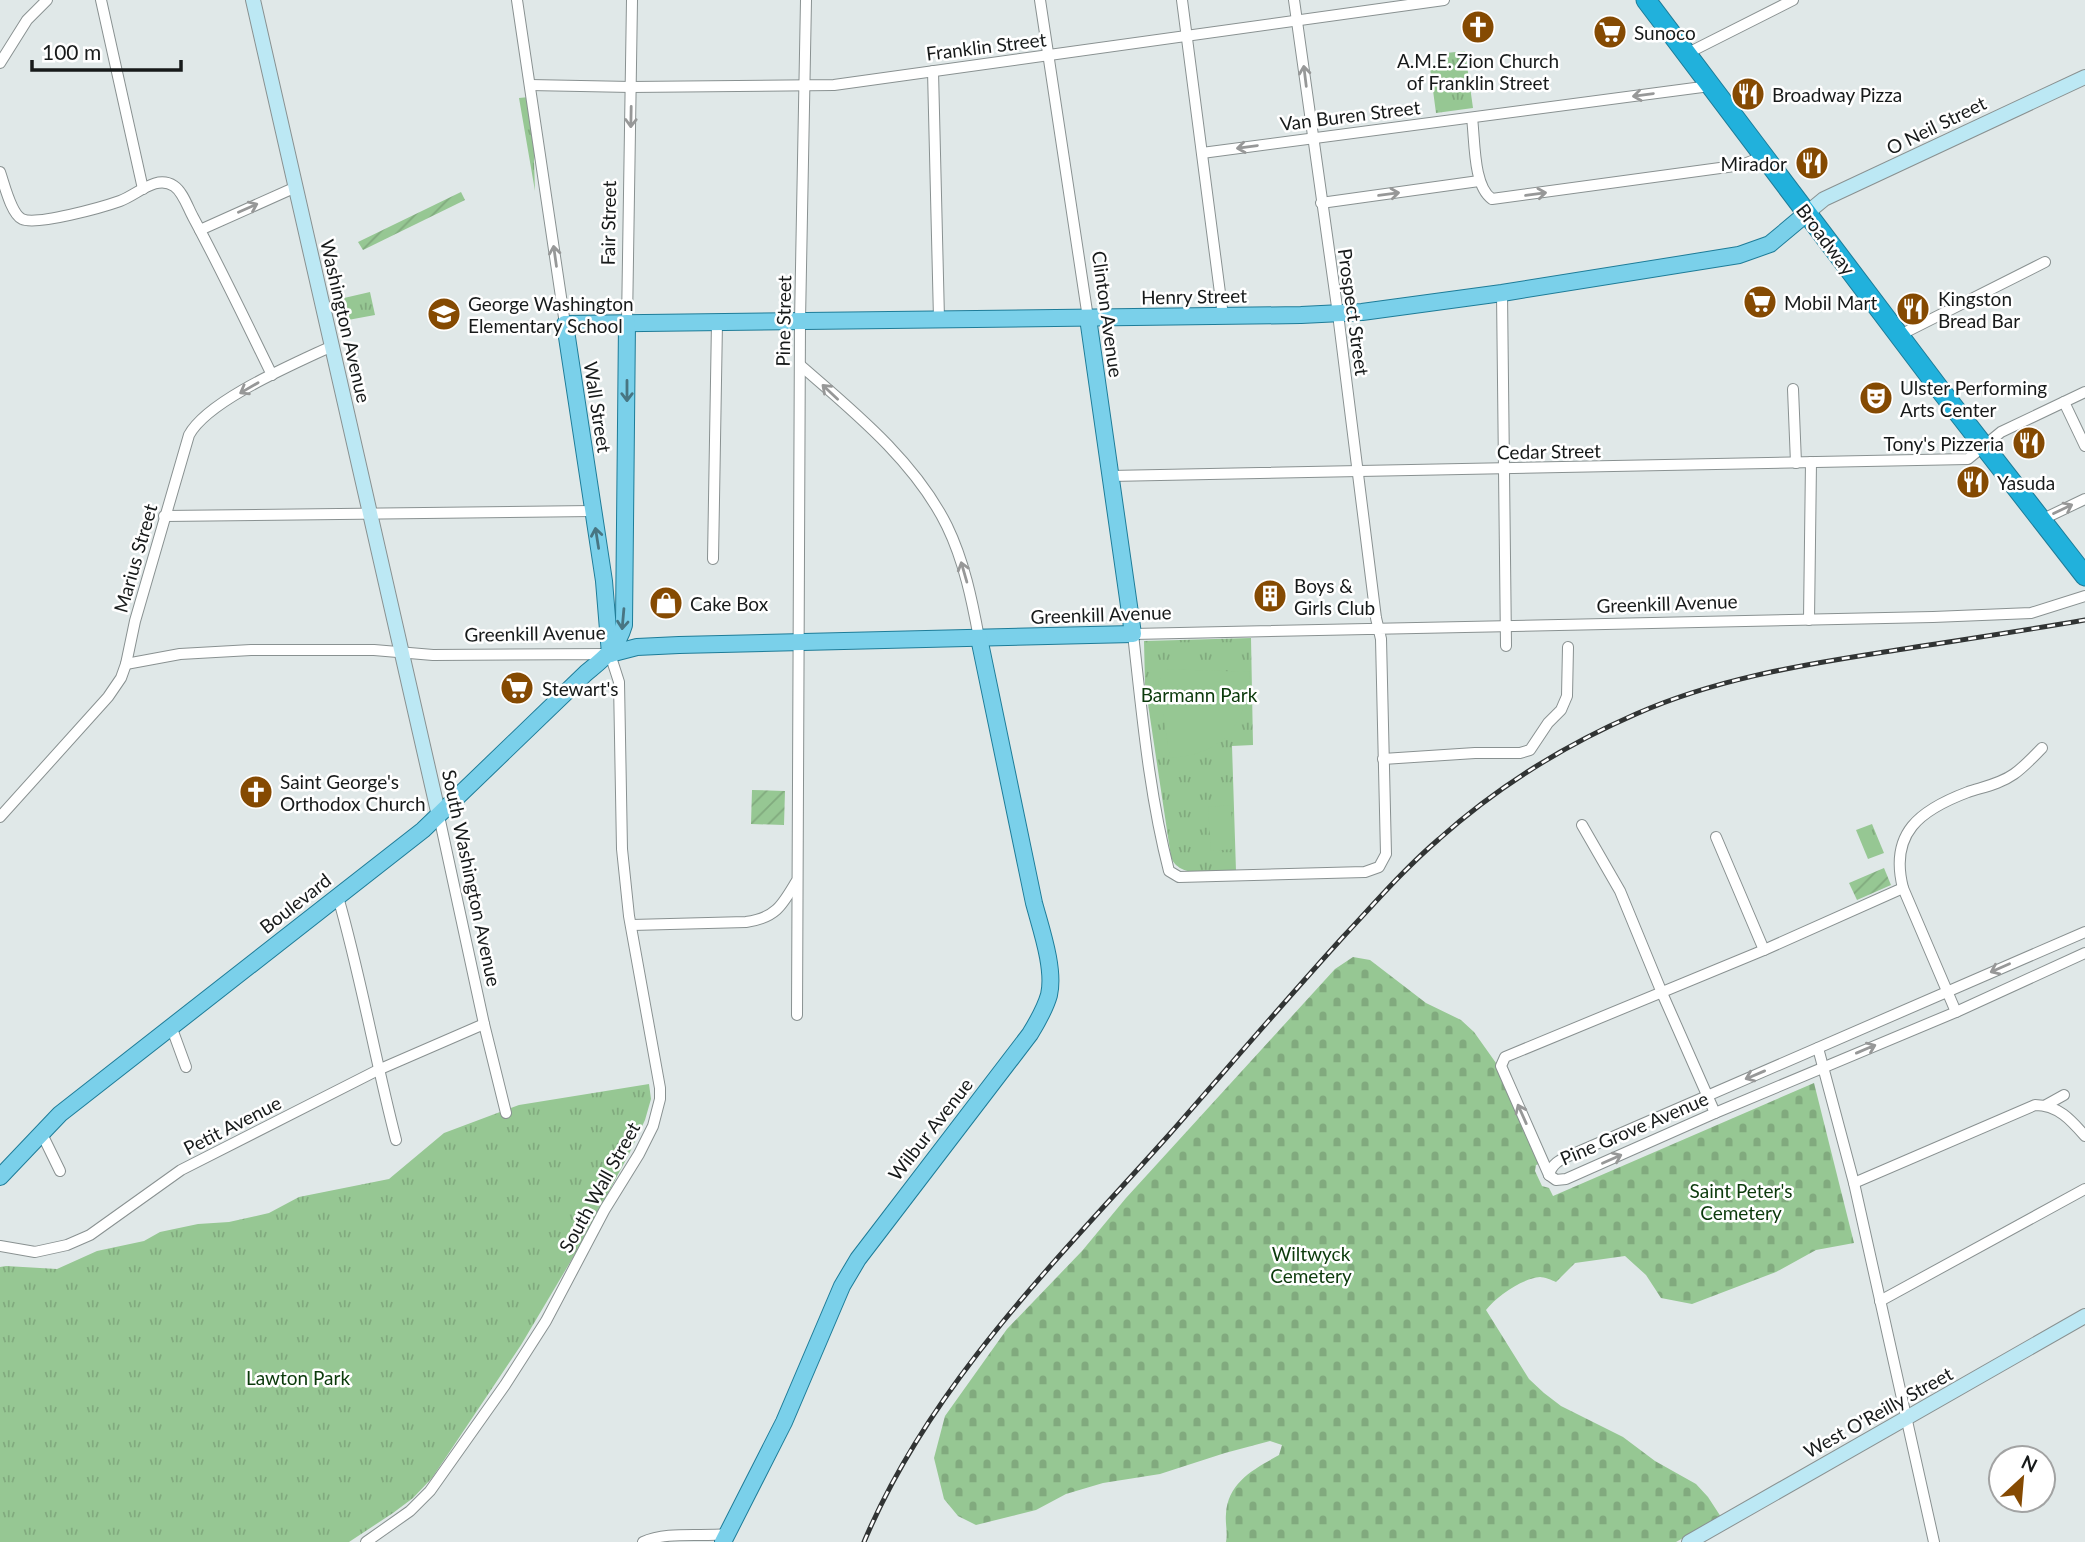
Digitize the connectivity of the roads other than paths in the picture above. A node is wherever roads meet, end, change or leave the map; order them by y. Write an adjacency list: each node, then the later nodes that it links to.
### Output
1 (46, 0): 17 (street)
2 (101, 0): 31 (street)
3 (253, 0): 30 (main road, Washington Avenue)
4 (517, 0): 20 (street, Wall Street)
5 (632, 0): 23 (street, Fair Street)
6 (806, 0): 21 (street, Pine Street)
7 (1040, 0): 16 (street, Clinton Avenue)
8 (1182, 0): 14 (street)
9 (1294, 0): 13 (street, Prospect Street)
10 (1444, 0): 13 (street, Franklin Street)
11 (1646, 0): 15 (highway, Broadway)
12 (1793, 0): 15 (street)
13 (1297, 21): 14 (street, Franklin Street); 25 (street, Prospect Street, one-way to 13)
14 (1187, 36): 16 (street, Franklin Street); 26 (street)
15 (1686, 54): 22 (highway, Broadway)
16 (1049, 56): 18 (street, Franklin Street); 39 (street, Clinton Avenue)
17 (0, 63)
18 (933, 71): 21 (street, Franklin Street); 40 (street)
19 (2085, 76): 33 (main road, O Neil Street)
20 (530, 85): 23 (street, Franklin Street); 44 (street, Wall Street, one-way to 20)
21 (805, 86): 23 (street, Franklin Street); 41 (street, Pine Street)
22 (1710, 86): 24 (street, Van Buren Street, one-way to 24); 27 (highway, Broadway)
23 (631, 87): 43 (street, Fair Street, one-way to 43)
24 (1472, 118): 25 (street, Van Buren Street); 29 (street)
25 (1312, 137): 26 (street, Van Buren Street, one-way to 26); 32 (street, Prospect Street)
26 (1202, 153): 38 (street)
27 (1764, 156): 29 (street, one-way to 27); 33 (highway, Broadway)
28 (0, 172): 31 (street)
29 (1479, 181): 32 (street, one-way to 29)
30 (296, 187): 34 (street, one-way to 30); 46 (main road, Washington Avenue)
31 (143, 189): 34 (street)
32 (1321, 203): 37 (street, Prospect Street)
33 (1807, 213): 36 (main road, Henry Street); 45 (highway, Broadway)
34 (200, 230): 48 (street)
35 (2045, 262): 45 (street)
36 (1502, 293): 37 (main road, Henry Street); 56 (street)
37 (1338, 314): 38 (main road, Henry Street); 57 (street, Prospect Street)
38 (1223, 316): 39 (main road, Henry Street)
39 (1088, 318): 40 (main road, Henry Street); 58 (main road, Clinton Avenue)
40 (939, 320): 41 (main road, Henry Street)
41 (800, 321): 42 (main road, Henry Street); 47 (street, Pine Street)
42 (717, 322): 43 (main road, Henry Street); 64 (street)
43 (628, 323): 44 (main road, Henry Street); 76 (main road, Fair Street, one-way to 76)
44 (565, 324): 60 (main road, Wall Street)
45 (1900, 335): 52 (highway, Broadway)
46 (332, 346): 48 (street, Marius Street); 61 (main road, Washington Avenue)
47 (800, 365): 71 (street, one-way to 47); 72 (street, Pine Street)
48 (272, 375): 62 (street, Marius Street, one-way to 62)
49 (1793, 389): 55 (street)
50 (2085, 392): 51 (street, Cedar Street)
51 (2064, 402): 52 (street, Cedar Street); 53 (street)
52 (1984, 445): 54 (street, Cedar Street); 63 (highway, Broadway)
53 (2085, 446)
54 (1811, 462): 55 (street, Cedar Street); 67 (street)
55 (1796, 463): 56 (street, Cedar Street)
56 (1503, 469): 57 (street, Cedar Street); 68 (street)
57 (1357, 472): 58 (street, Cedar Street); 69 (street, Prospect Street)
58 (1110, 476): 70 (main road, Clinton Avenue)
59 (2085, 499): 63 (street, one-way to 59)
60 (593, 510): 61 (street); 76 (main road, Wall Street, one-way to 60)
61 (370, 513): 62 (street); 75 (main road, Washington Avenue)
62 (164, 516): 77 (street, Marius Street)
63 (2041, 520): 65 (highway, Broadway)
64 (713, 559)
65 (2085, 576)
66 (2080, 597): 67 (street, Greenkill Avenue)
67 (1809, 620): 68 (street, Greenkill Avenue)
68 (1506, 627): 69 (street, Greenkill Avenue); 73 (street)
69 (1379, 629): 70 (street, Greenkill Avenue); 79 (street, Prospect Street)
70 (1133, 634): 71 (main road, Greenkill Avenue); 79 (street, Prospect Street)
71 (979, 638): 72 (main road, Greenkill Avenue); 120 (main road, Wilbur Avenue)
72 (798, 642): 76 (main road, Greenkill Avenue); 84 (street, Pine Street)
73 (1506, 646)
74 (1568, 647): 79 (street)
75 (401, 651): 76 (street, Greenkill Avenue); 77 (street, Greenkill Avenue); 80 (main road, South Washington Avenue)
76 (610, 654): 80 (main road, Boulevard); 87 (street, South Wall Street)
77 (126, 664): 81 (street, Marius Street)
78 (2042, 748): 85 (street)
79 (1383, 759)
80 (439, 816): 86 (main road, Boulevard); 97 (street, South Washington Avenue)
81 (0, 817)
82 (1582, 825): 94 (street)
83 (1716, 837): 89 (street)
84 (797, 880): 87 (street); 96 (street, Pine Street)
85 (1903, 888): 89 (street); 93 (street)
86 (338, 897): 98 (main road, Boulevard); 102 (street)
87 (632, 925): 121 (street, South Wall Street)
88 (2085, 932): 90 (street, Pine Grove Avenue)
89 (1764, 950): 94 (street)
90 (2038, 951): 92 (street); 93 (street, Pine Grove Avenue, one-way to 93)
91 (2085, 953): 92 (street, Pine Grove Avenue)
92 (2048, 969): 95 (street, Pine Grove Avenue)
93 (1947, 992): 95 (street); 99 (street, Pine Grove Avenue)
94 (1662, 993): 103 (street); 112 (street, one-way to 94)
95 (1956, 1012): 101 (street, Pine Grove Avenue, one-way to 95)
96 (797, 1015)
97 (484, 1024): 102 (street, Petit Avenue); 106 (street, South Washington Avenue)
98 (171, 1026): 100 (street); 108 (main road, Boulevard)
99 (1818, 1048): 101 (street); 103 (street, Pine Grove Avenue, one-way to 103)
100 (186, 1067)
101 (1824, 1067): 107 (street, Pine Grove Avenue); 114 (street)
102 (378, 1070): 110 (street); 116 (street, Petit Avenue)
103 (1707, 1095): 107 (street); 112 (street, Pine Grove Avenue)
104 (2064, 1095): 105 (street)
105 (2046, 1105): 109 (street); 114 (street)
106 (506, 1113)
107 (1715, 1113): 112 (street, Pine Grove Avenue, one-way to 107)
108 (41, 1132): 111 (street); 113 (main road, Boulevard)
109 (2085, 1136)
110 (396, 1140)
111 (60, 1171)
112 (1549, 1175)
113 (0, 1177)
114 (1854, 1183): 117 (street)
115 (2085, 1189): 117 (street)
116 (0, 1246)
117 (1880, 1301): 119 (street)
118 (2085, 1316): 119 (main road, West O'Reilly Street)
119 (1907, 1419): 123 (main road, West O'Reilly Street); 124 (street)
120 (725, 1538): 122 (street)
121 (366, 1542)
122 (643, 1542)
123 (1689, 1542)
124 (1934, 1542)

